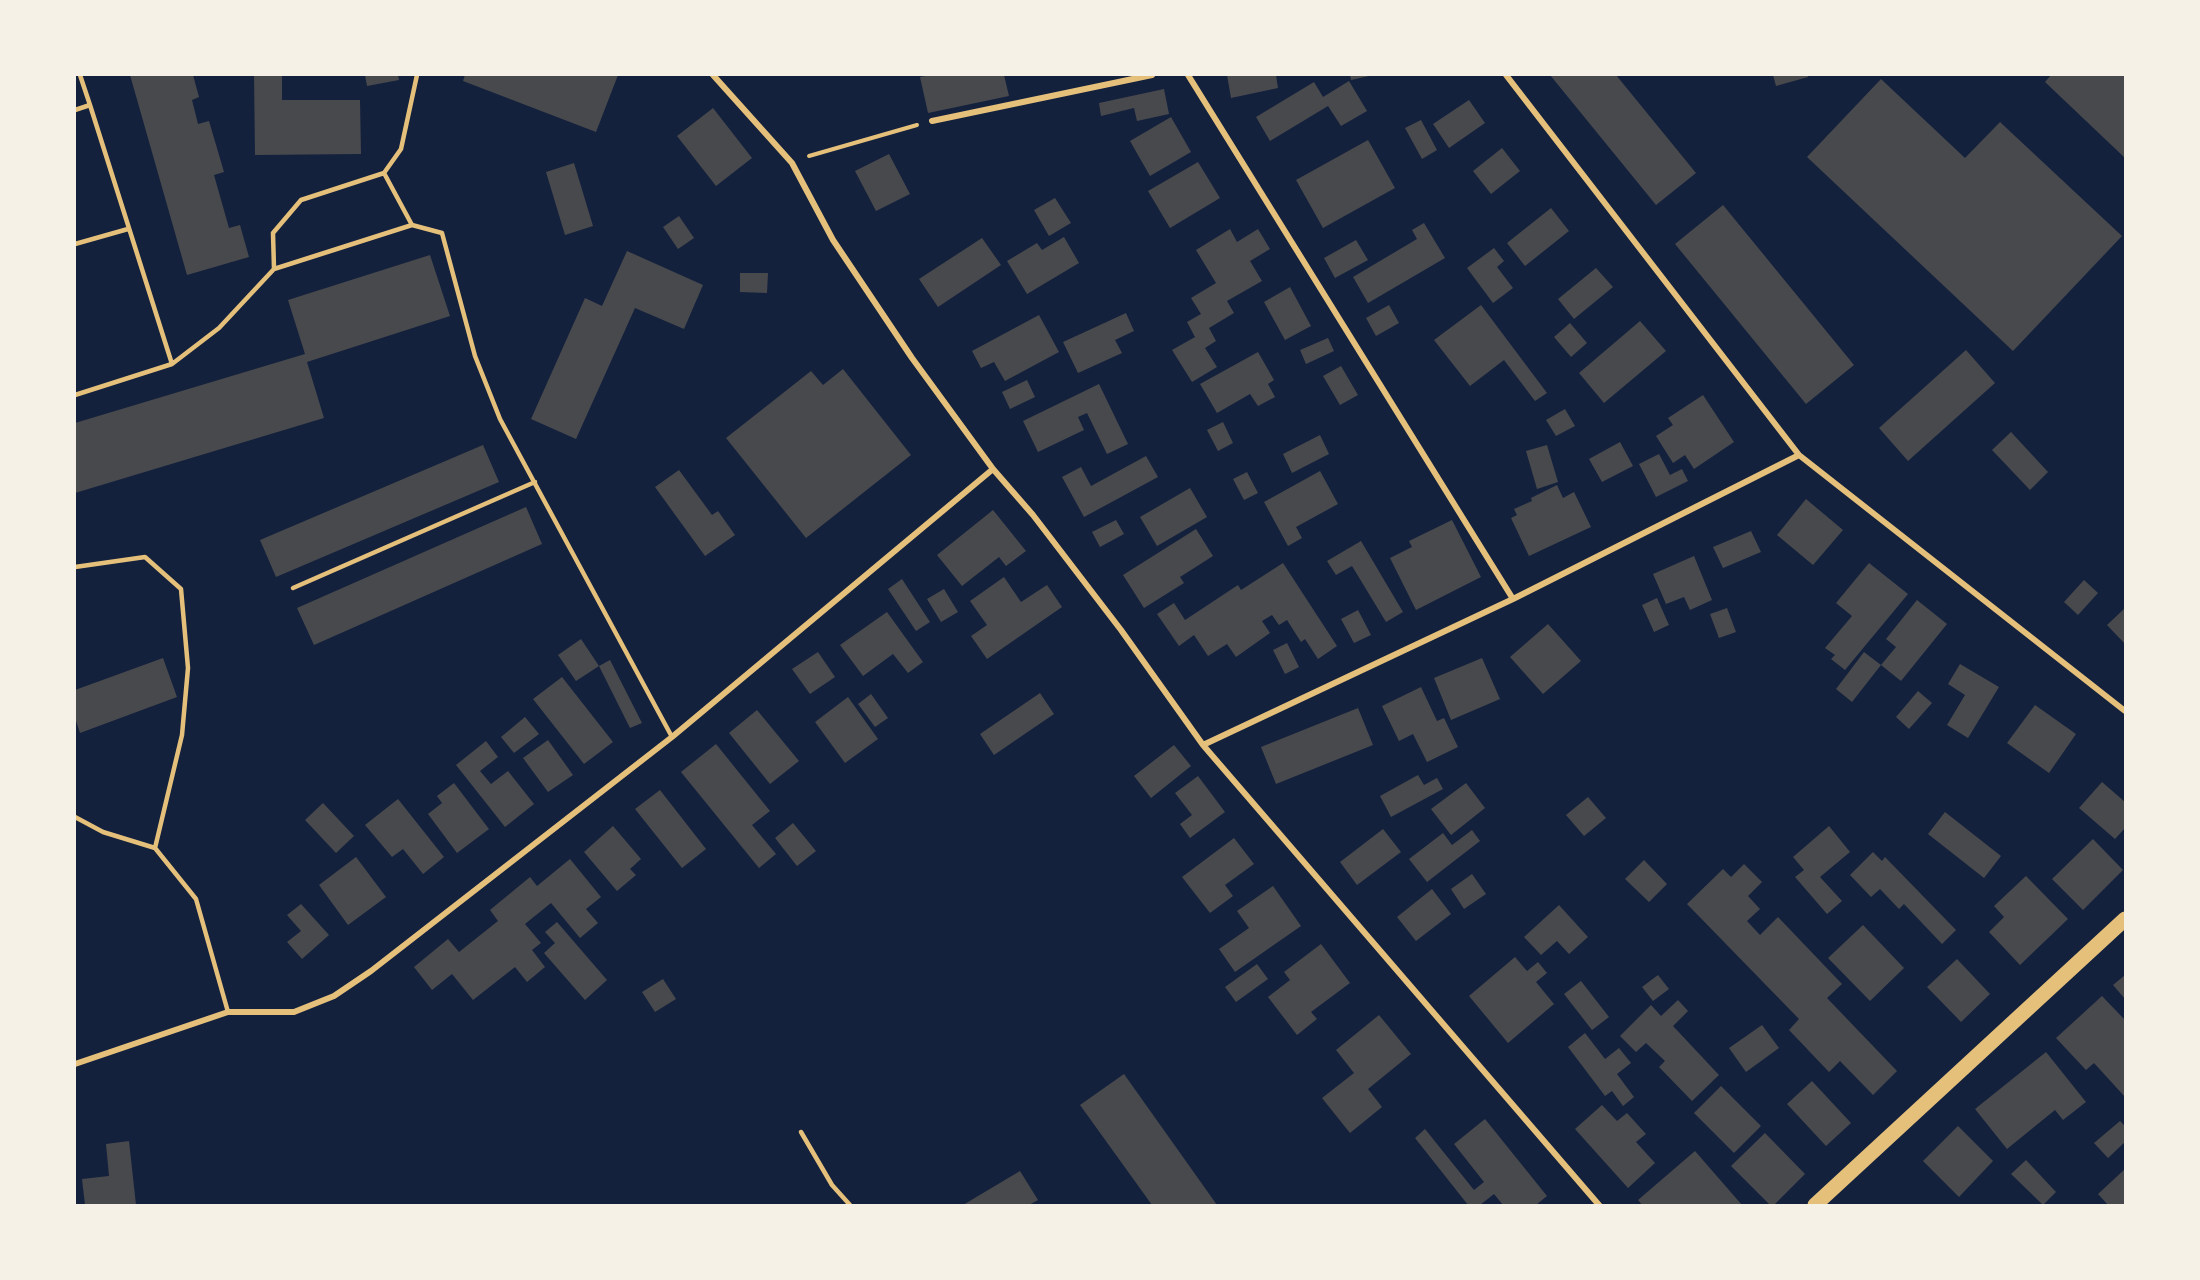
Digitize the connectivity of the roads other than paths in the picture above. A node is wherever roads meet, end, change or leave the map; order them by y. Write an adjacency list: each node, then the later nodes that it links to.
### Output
1 (80, 75): 7 (lane)
2 (417, 75): 10 (lane)
3 (713, 75): 18 (street)
4 (1152, 75): 9 (street)
5 (1188, 75): 22 (street)
6 (1506, 75): 17 (street)
7 (90, 105): 8 (lane); 12 (lane)
8 (75, 110)
9 (932, 121)
10 (384, 173): 11 (lane); 14 (lane)
11 (412, 225): 14 (lane); 19 (lane)
12 (128, 229): 13 (lane); 15 (lane)
13 (75, 244)
14 (274, 269): 15 (lane)
15 (172, 364): 16 (lane)
16 (75, 394)
17 (1799, 455): 22 (street); 23 (street)
18 (993, 470): 24 (street); 25 (street)
19 (535, 482): 21 (lane); 24 (lane)
20 (75, 567): 27 (lane)
21 (293, 588)
22 (1514, 599): 25 (street)
23 (2125, 711)
24 (672, 737): 29 (street)
25 (1203, 745): 33 (street)
26 (75, 817): 27 (lane)
27 (155, 848): 29 (lane)
28 (2125, 919): 34 (main road)
29 (228, 1012): 30 (street)
30 (75, 1064)
31 (801, 1132): 32 (lane)
32 (850, 1205)
33 (1599, 1205)
34 (1815, 1205)

